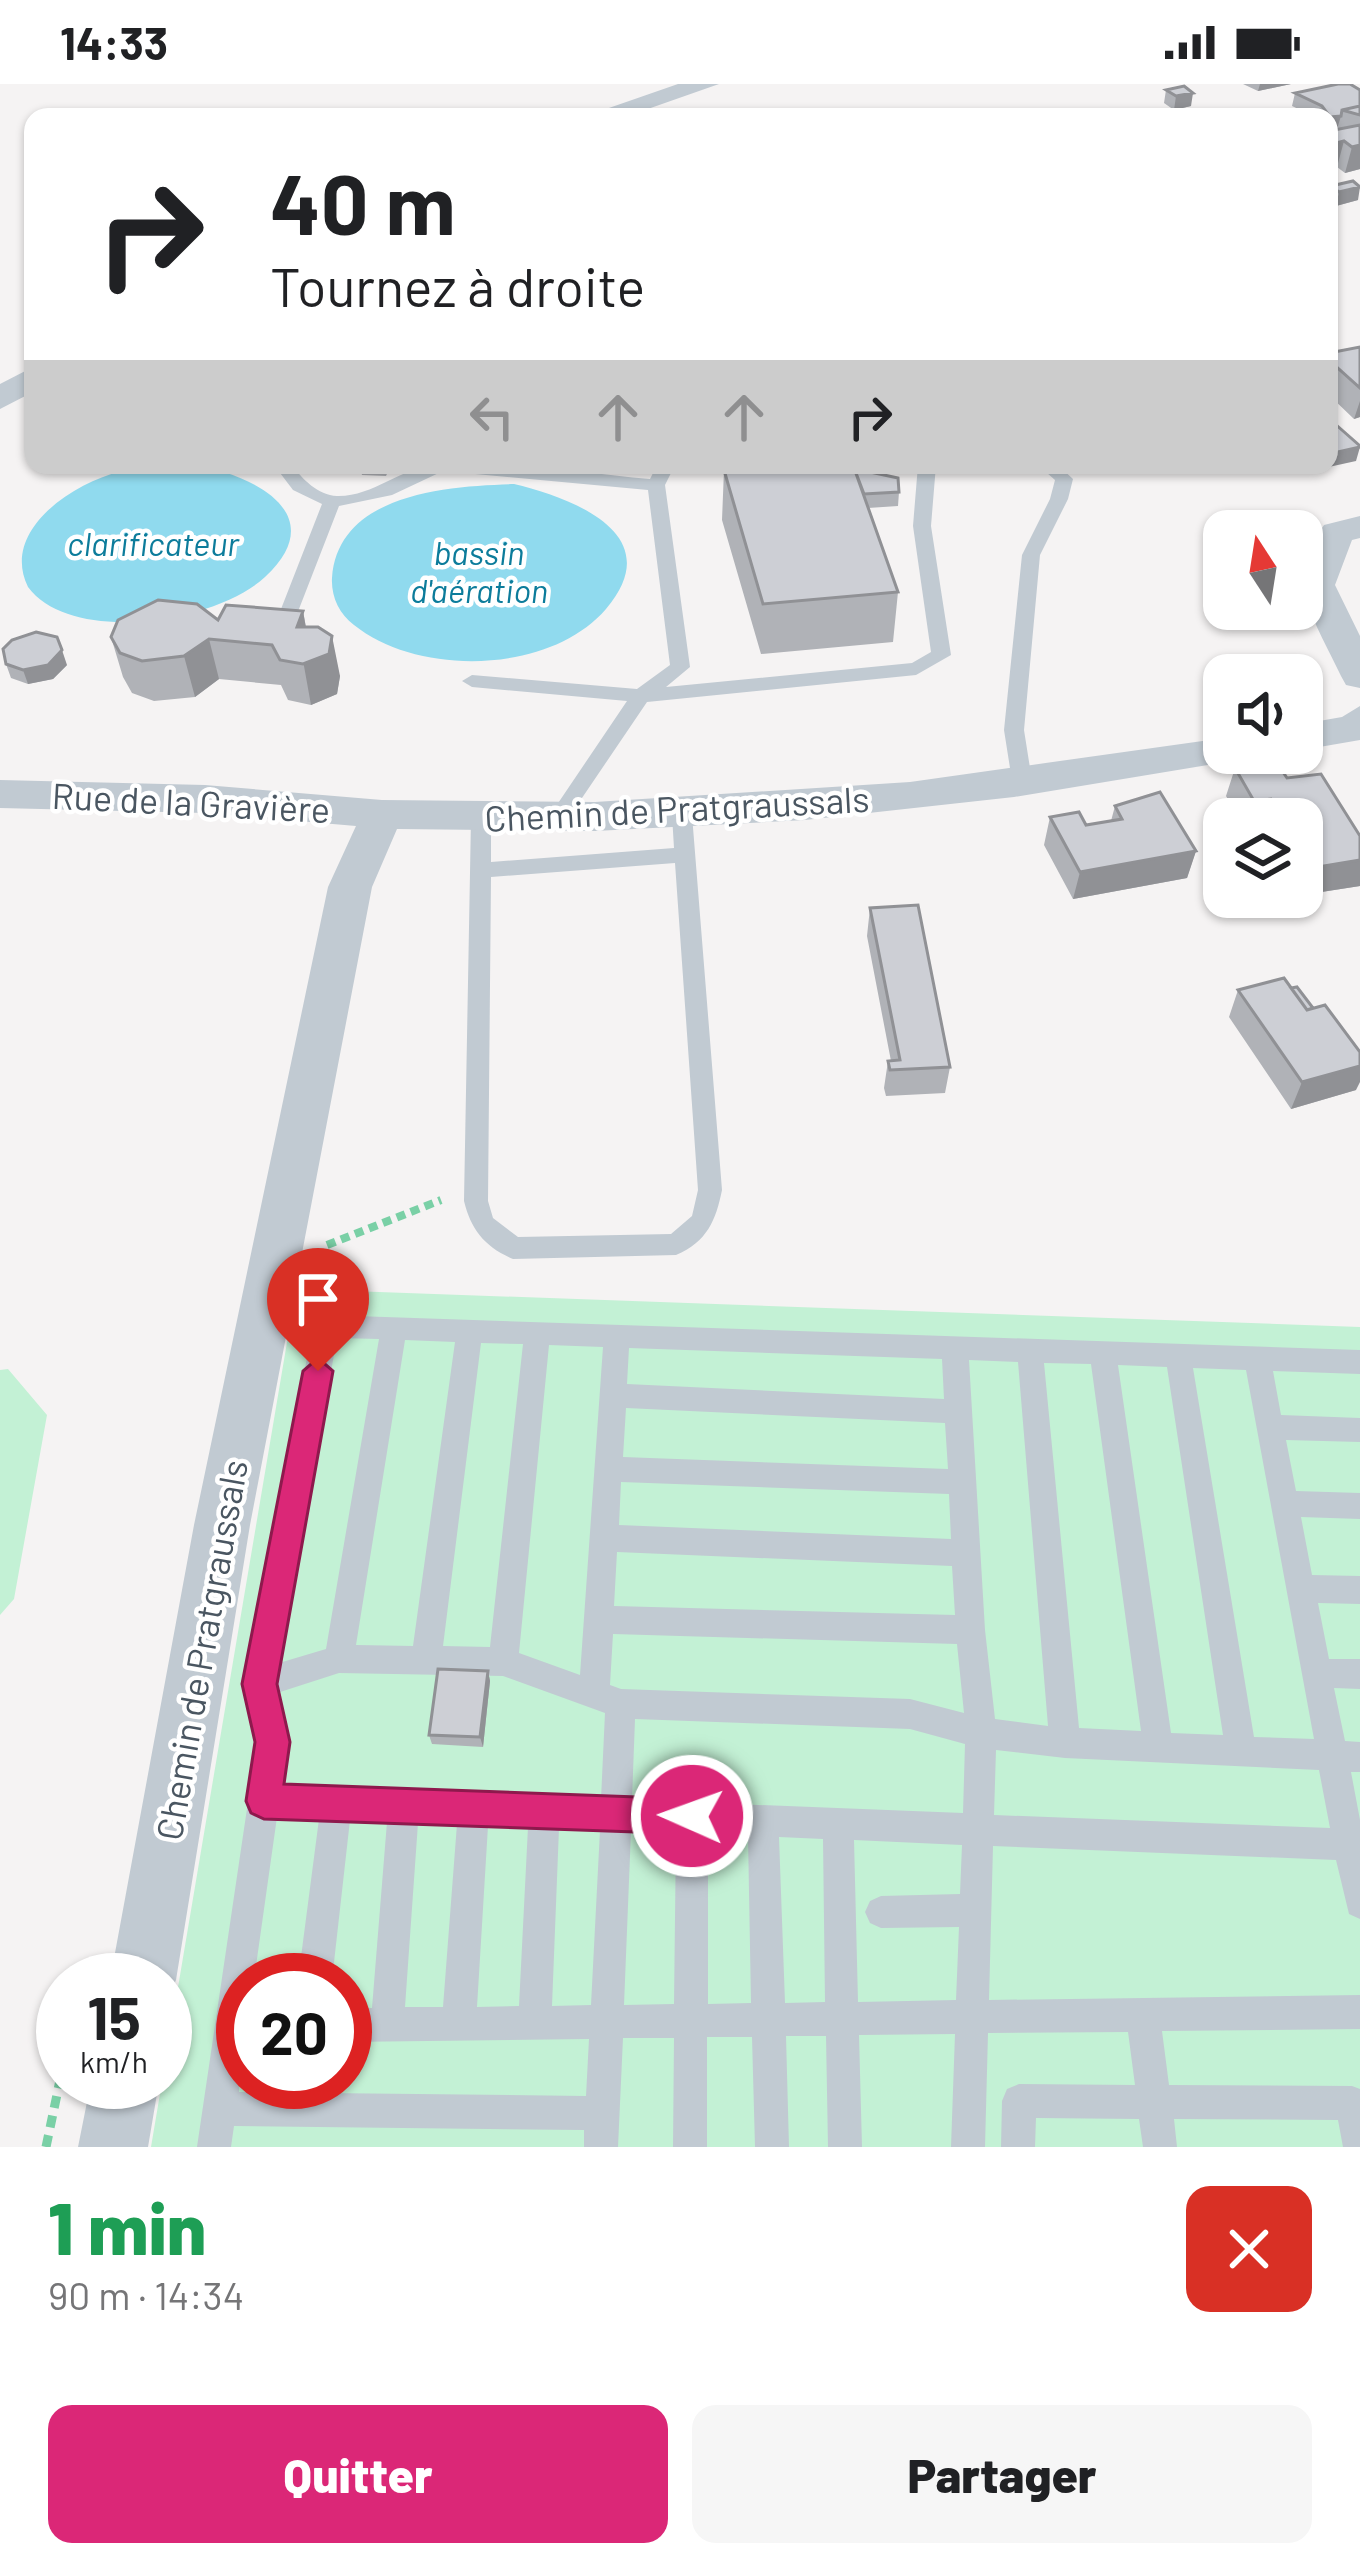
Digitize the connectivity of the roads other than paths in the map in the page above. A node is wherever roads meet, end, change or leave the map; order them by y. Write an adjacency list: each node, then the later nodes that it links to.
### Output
1 (706, 84): 2 (street)
2 (627, 108)
3 (290, 474): 10 (lane)
4 (425, 474): 10 (lane)
5 (533, 474): 9 (lane)
6 (662, 474): 9 (lane)
7 (926, 474): 15 (lane)
8 (1058, 474): 19 (lane)
9 (656, 485): 15 (lane)
10 (332, 502): 12 (lane)
11 (1360, 527): 13 (street)
12 (283, 627)
13 (1360, 676)
14 (472, 681): 15 (lane)
15 (641, 696): 23 (lane)
16 (1360, 719): 17 (street)
17 (1323, 734)
18 (1203, 755): 19 (street, Chemin de Pratgraussals)
19 (1023, 787): 24 (street, Chemin de Pratgraussals)
20 (0, 794): 21 (street, Rue de la Gravière)
21 (382, 814): 22 (street, Chemin de Pratgraussals); 76 (street, Chemin de Pratgraussals)
22 (481, 818): 23 (street, Chemin de Pratgraussals); 25 (lane)
23 (556, 821): 24 (street, Chemin de Pratgraussals)
24 (683, 835): 25 (lane); 25 (lane)
25 (480, 870)
26 (394, 1326): 27 (lane); 50 (lane); 55 (lane)
27 (470, 1330): 28 (lane); 51 (lane)
28 (537, 1332): 29 (lane); 52 (lane)
29 (617, 1335): 30 (lane); 36 (lane)
30 (955, 1348): 31 (lane); 37 (lane)
31 (1030, 1351): 32 (lane); 58 (lane)
32 (1103, 1353): 33 (lane); 59 (lane)
33 (1178, 1355): 34 (lane); 60 (lane)
34 (1257, 1359): 35 (lane); 38 (lane)
35 (1360, 1362)
36 (613, 1395): 37 (lane); 40 (lane)
37 (958, 1412): 41 (lane)
38 (1270, 1427): 39 (lane); 42 (lane)
39 (1360, 1430)
40 (608, 1469): 41 (lane); 44 (lane)
41 (962, 1483): 45 (lane)
42 (1284, 1504): 43 (lane); 46 (lane)
43 (1360, 1506)
44 (604, 1538): 45 (lane); 48 (lane)
45 (965, 1553): 49 (lane)
46 (1300, 1588): 47 (lane); 53 (lane)
47 (1360, 1590)
48 (598, 1620): 49 (lane); 56 (lane)
49 (970, 1630): 57 (lane)
50 (339, 1659): 51 (lane); 55 (lane)
51 (426, 1661): 52 (lane)
52 (503, 1662): 56 (lane)
53 (1314, 1672): 54 (lane); 61 (lane)
54 (1360, 1674)
55 (260, 1684): 62 (lane)
56 (607, 1699): 57 (lane); 67 (lane)
57 (981, 1732): 58 (lane); 71 (lane)
58 (1065, 1743): 59 (lane)
59 (1158, 1747): 60 (lane)
60 (1240, 1752): 61 (lane)
61 (1345, 1756): 72 (lane)
62 (264, 1801): 63 (lane); 77 (lane)
63 (337, 1802): 64 (lane); 78 (lane)
64 (404, 1805): 65 (lane); 89 (lane)
65 (474, 1808): 66 (lane); 87 (lane)
66 (544, 1810): 67 (lane); 85 (lane)
67 (616, 1813): 68 (lane); 86 (lane)
68 (692, 1816): 69 (lane); 84 (lane)
69 (763, 1820): 70 (lane); 83 (lane)
70 (838, 1824): 71 (lane); 82 (lane)
71 (980, 1832): 72 (lane); 74 (lane)
72 (1354, 1845): 73 (lane)
73 (1360, 1903)
74 (977, 1910): 75 (lane); 81 (lane)
75 (881, 1912)
76 (147, 1953)
77 (246, 1953)
78 (318, 1953)
79 (1360, 2012): 80 (lane)
80 (1143, 2014): 81 (lane); 90 (lane)
81 (973, 2016): 82 (lane); 99 (lane)
82 (842, 2017): 83 (lane); 98 (lane)
83 (769, 2018): 84 (lane); 97 (lane)
84 (690, 2019): 86 (lane); 96 (lane)
85 (535, 2020): 86 (lane); 87 (lane)
86 (606, 2020): 93 (lane)
87 (458, 2022): 89 (lane)
88 (372, 2024): 89 (lane)
89 (387, 2024)
90 (1154, 2104): 100 (lane); 101 (lane); 102 (lane)
91 (120, 2109): 94 (street)
92 (219, 2109): 93 (lane); 95 (lane)
93 (601, 2130)
94 (113, 2147)
95 (214, 2147)
96 (691, 2147)
97 (772, 2147)
98 (845, 2147)
99 (968, 2147)
100 (1018, 2147)
101 (1160, 2147)
102 (1360, 2147)

